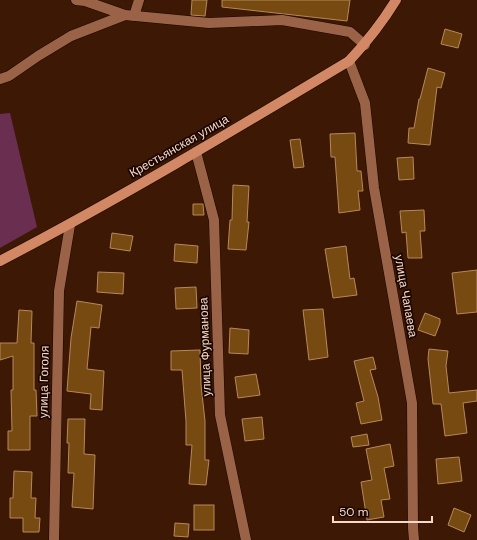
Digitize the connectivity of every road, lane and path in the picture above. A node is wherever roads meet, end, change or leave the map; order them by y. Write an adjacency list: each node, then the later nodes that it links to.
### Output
1 (76, 0): 4 (street)
2 (139, 0): 4 (street)
3 (396, 0): 5 (main road)
4 (129, 15): 5 (street); 7 (street)
5 (365, 45): 6 (main road, Крестьянская улица)
6 (349, 61): 8 (main road, Крестьянская улица); 13 (street, улица Чапаева)
7 (0, 79)
8 (196, 152): 9 (main road, Крестьянская улица); 12 (street, улица Фурманова)
9 (70, 225): 10 (main road, Крестьянская улица); 11 (street, улица Гоголя)
10 (0, 261)
11 (54, 540)
12 (246, 540)
13 (414, 540)

